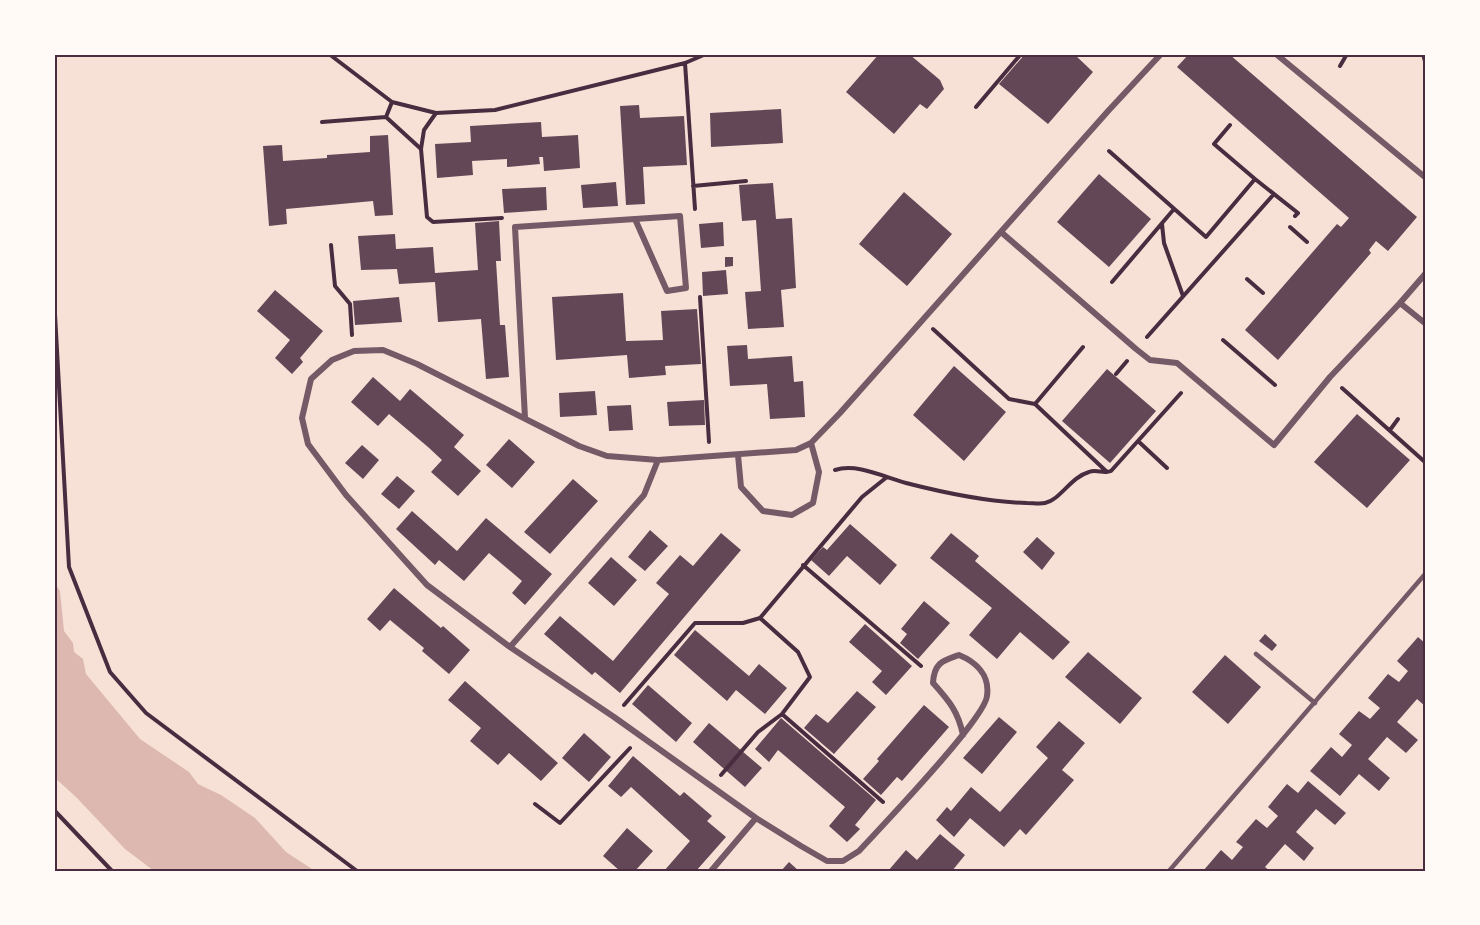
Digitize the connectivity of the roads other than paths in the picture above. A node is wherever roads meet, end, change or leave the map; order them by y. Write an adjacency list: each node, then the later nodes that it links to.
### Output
1 (1161, 54): 5 (street)
2 (1276, 54): 3 (street)
3 (1426, 178)
4 (635, 219): 4 (street); 9 (street)
5 (1001, 232): 7 (street); 10 (street)
6 (1426, 273): 7 (street)
7 (1400, 303): 8 (street)
8 (1426, 324)
9 (525, 418): 12 (street); 14 (street)
10 (811, 443): 11 (street); 11 (street)
11 (738, 455): 12 (street)
12 (658, 460): 14 (street)
13 (1426, 573): 16 (lane)
14 (510, 647): 18 (street)
15 (1256, 654): 16 (lane)
16 (1315, 703): 20 (lane)
17 (963, 735): 17 (street); 18 (street)
18 (756, 818): 19 (street)
19 (711, 871)
20 (1169, 871)

